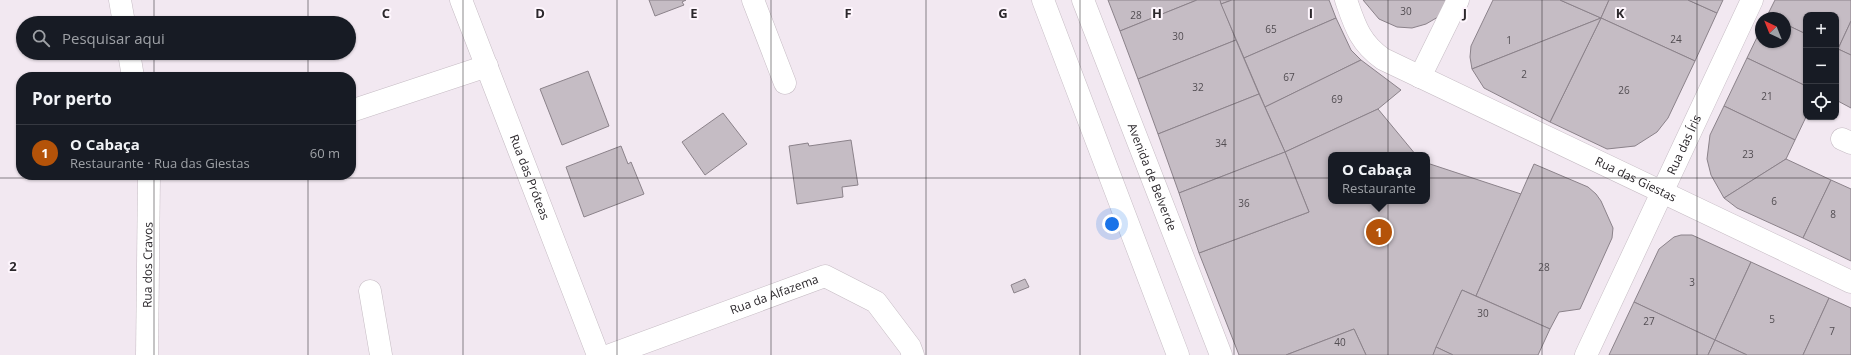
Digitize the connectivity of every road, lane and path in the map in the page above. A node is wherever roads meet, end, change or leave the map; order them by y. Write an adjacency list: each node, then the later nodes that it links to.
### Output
1 (120, 0): 9 (street)
2 (461, 0): 11 (street, Rua das Próteas)
3 (753, 0): 14 (street)
4 (1042, 0): 25 (street)
5 (1082, 0): 26 (street, Avenida de Belverde)
6 (1346, 0): 13 (street, Rua das Giestas)
7 (1458, 0): 13 (street)
8 (1752, 0): 17 (street, Rua das Íris)
9 (123, 16)
10 (130, 60): 12 (street)
11 (487, 66): 15 (street); 22 (street, Rua das Próteas)
12 (132, 72)
13 (1420, 77): 17 (street, Rua das Giestas)
14 (785, 83)
15 (356, 109)
16 (153, 180): 20 (street, Rua dos Cravos)
17 (1662, 193): 18 (street, Rua das Giestas); 27 (street, Rua das Íris)
18 (1851, 282)
19 (370, 291): 21 (street)
20 (147, 355)
21 (381, 355)
22 (598, 355)
23 (610, 355): 24 (street, Rua da Alfazema)
24 (913, 355)
25 (1178, 355)
26 (1221, 355)
27 (1586, 355)

